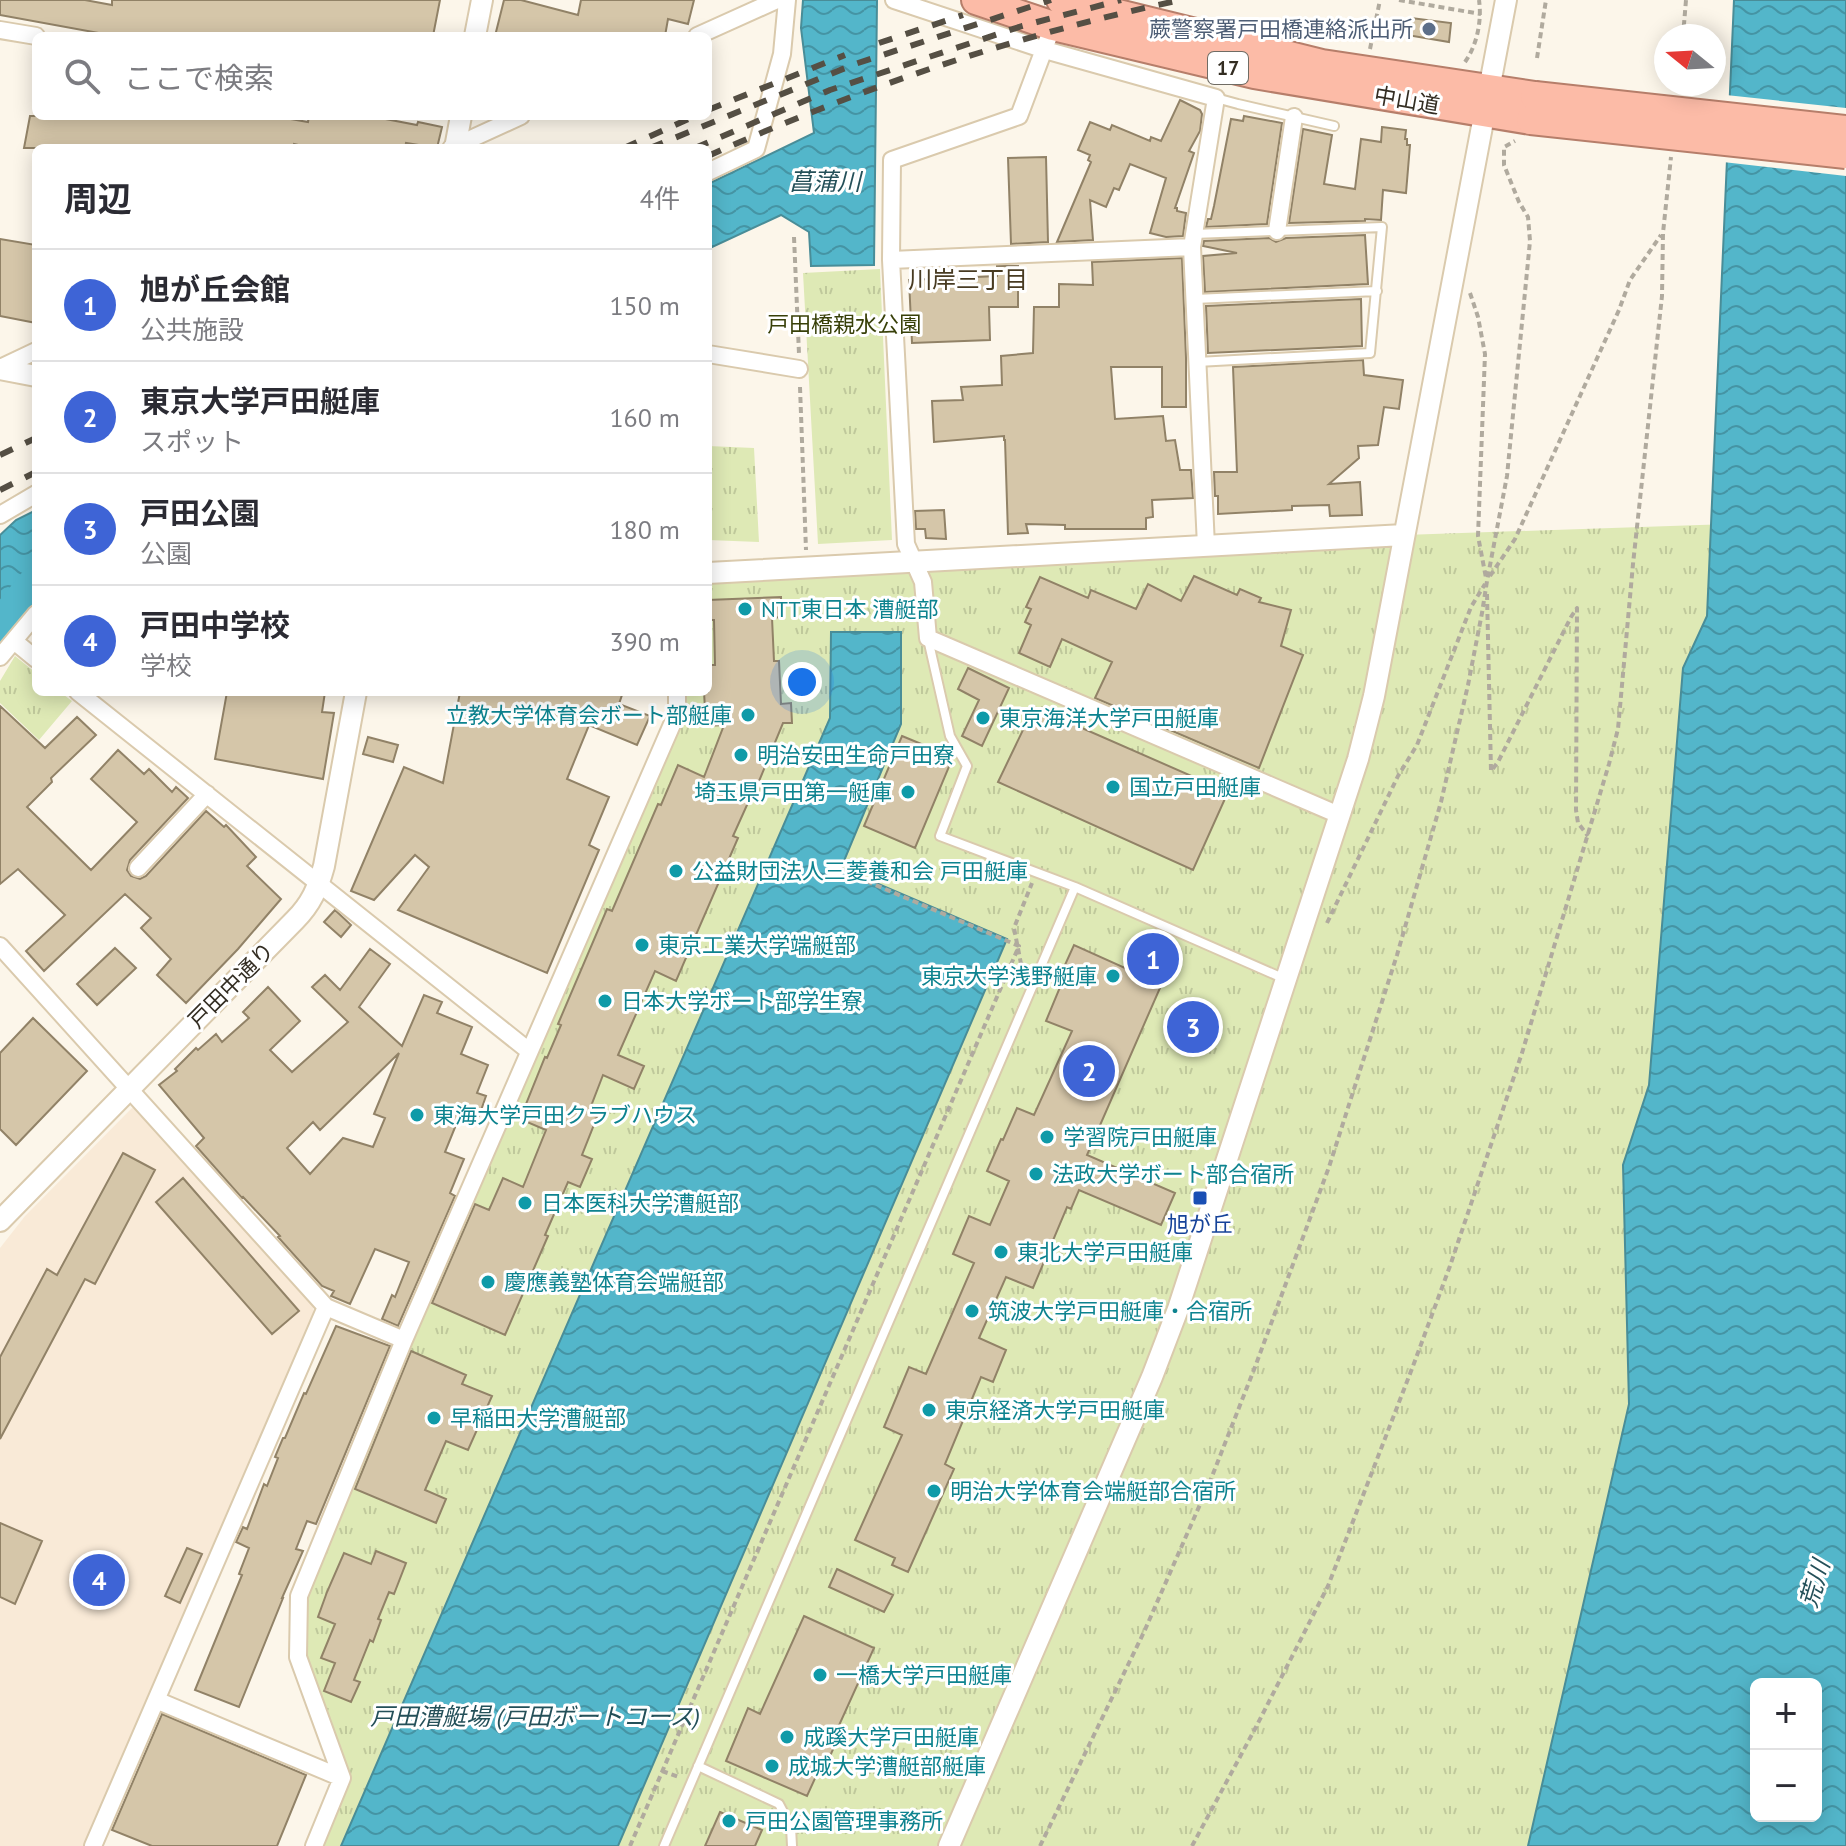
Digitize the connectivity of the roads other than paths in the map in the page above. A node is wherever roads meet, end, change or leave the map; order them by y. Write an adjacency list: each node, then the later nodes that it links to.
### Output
1 (482, 0): 9 (street)
2 (777, 0): 10 (street)
3 (787, 0): 23 (street)
4 (894, 0): 7 (street)
5 (976, 0): 7 (highway, 中山道 / 17)
6 (1506, 0): 13 (street)
7 (1057, 15): 12 (street); 13 (highway, 中山道 / 17); 26 (street)
8 (0, 30): 11 (street)
9 (476, 32)
10 (706, 32)
11 (32, 35)
12 (1216, 98): 15 (lane); 25 (street)
13 (1487, 101): 14 (highway, 中山道 / 17); 37 (street)
14 (1533, 108): 19 (highway, 中山道 / 17, bridge); 22 (highway, 中山道 / 17, bridge)
15 (1294, 117): 18 (lane); 24 (street)
16 (460, 120): 20 (street)
17 (512, 120): 21 (street)
18 (1334, 126)
19 (1846, 130)
20 (455, 144)
21 (460, 144)
22 (1846, 154)
23 (712, 170)
24 (1277, 231): 25 (lane); 27 (lane)
25 (1193, 240): 26 (street); 28 (street)
26 (891, 260): 39 (street)
27 (1377, 291): 28 (lane); 31 (lane)
28 (1194, 299): 31 (street)
29 (32, 353): 32 (street)
30 (712, 355): 33 (street)
31 (1196, 362): 38 (street)
32 (0, 369): 34 (street)
33 (799, 369)
34 (32, 375)
35 (32, 496): 36 (street)
36 (0, 515)
37 (1404, 535): 38 (street); 50 (street)
38 (1206, 546): 39 (street)
39 (914, 562): 40 (street); 42 (street)
40 (712, 573)
41 (32, 619): 43 (street)
42 (928, 638): 50 (street); 53 (lane)
43 (14, 641): 44 (street); 45 (street)
44 (32, 656)
45 (0, 657)
46 (83, 696): 49 (street)
47 (355, 696): 52 (street, 戸田中通り)
48 (677, 696): 56 (street)
49 (207, 794): 51 (street); 52 (street)
50 (1339, 815): 55 (street)
51 (138, 868)
52 (320, 883): 56 (street); 57 (street, 戸田中通り)
53 (1075, 887): 55 (lane); 62 (lane)
54 (0, 946): 57 (street)
55 (1286, 980): 68 (street)
56 (529, 1051): 60 (street)
57 (129, 1089): 58 (street, 戸田中通り); 59 (street)
58 (0, 1221)
59 (326, 1307): 60 (street); 61 (street)
60 (404, 1340): 63 (street)
61 (156, 1700): 63 (street); 64 (street)
62 (698, 1766): 66 (lane); 67 (lane)
63 (342, 1778): 65 (street)
64 (93, 1846)
65 (314, 1846)
66 (664, 1846)
67 (792, 1846)
68 (949, 1846)

